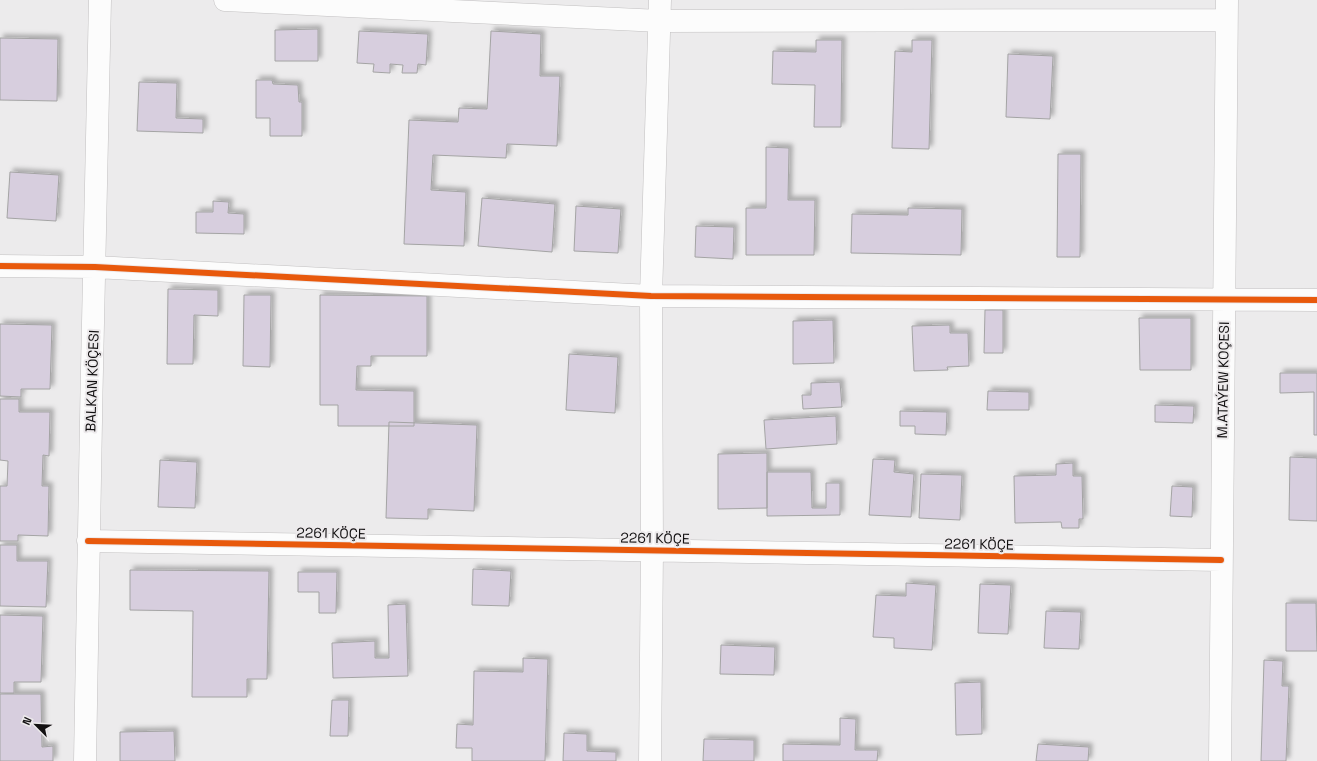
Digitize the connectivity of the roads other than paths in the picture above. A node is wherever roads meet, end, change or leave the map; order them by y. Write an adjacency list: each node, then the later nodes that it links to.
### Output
1 (100, 0): 6 (street, BALKAN KÖÇESI)
2 (225, 0): 3 (street)
3 (660, 10): 4 (street); 7 (street)
4 (1226, 10): 8 (street, M.ATAÝEW KOÇESI)
5 (0, 266): 6 (street)
6 (95, 267): 7 (street); 10 (street, BALKAN KÖÇESI)
7 (651, 296): 8 (street); 11 (street)
8 (1224, 299): 9 (street); 12 (street, M.ATAÝEW KOÇESI)
9 (1317, 300)
10 (88, 541): 11 (street, 2261 KÖÇE); 13 (street, BALKAN KÖÇESI)
11 (652, 550): 12 (street, 2261 KÖÇE); 14 (street)
12 (1221, 560): 15 (street, M.ATAÝEW KOÇESI)
13 (85, 761)
14 (650, 761)
15 (1220, 761)

